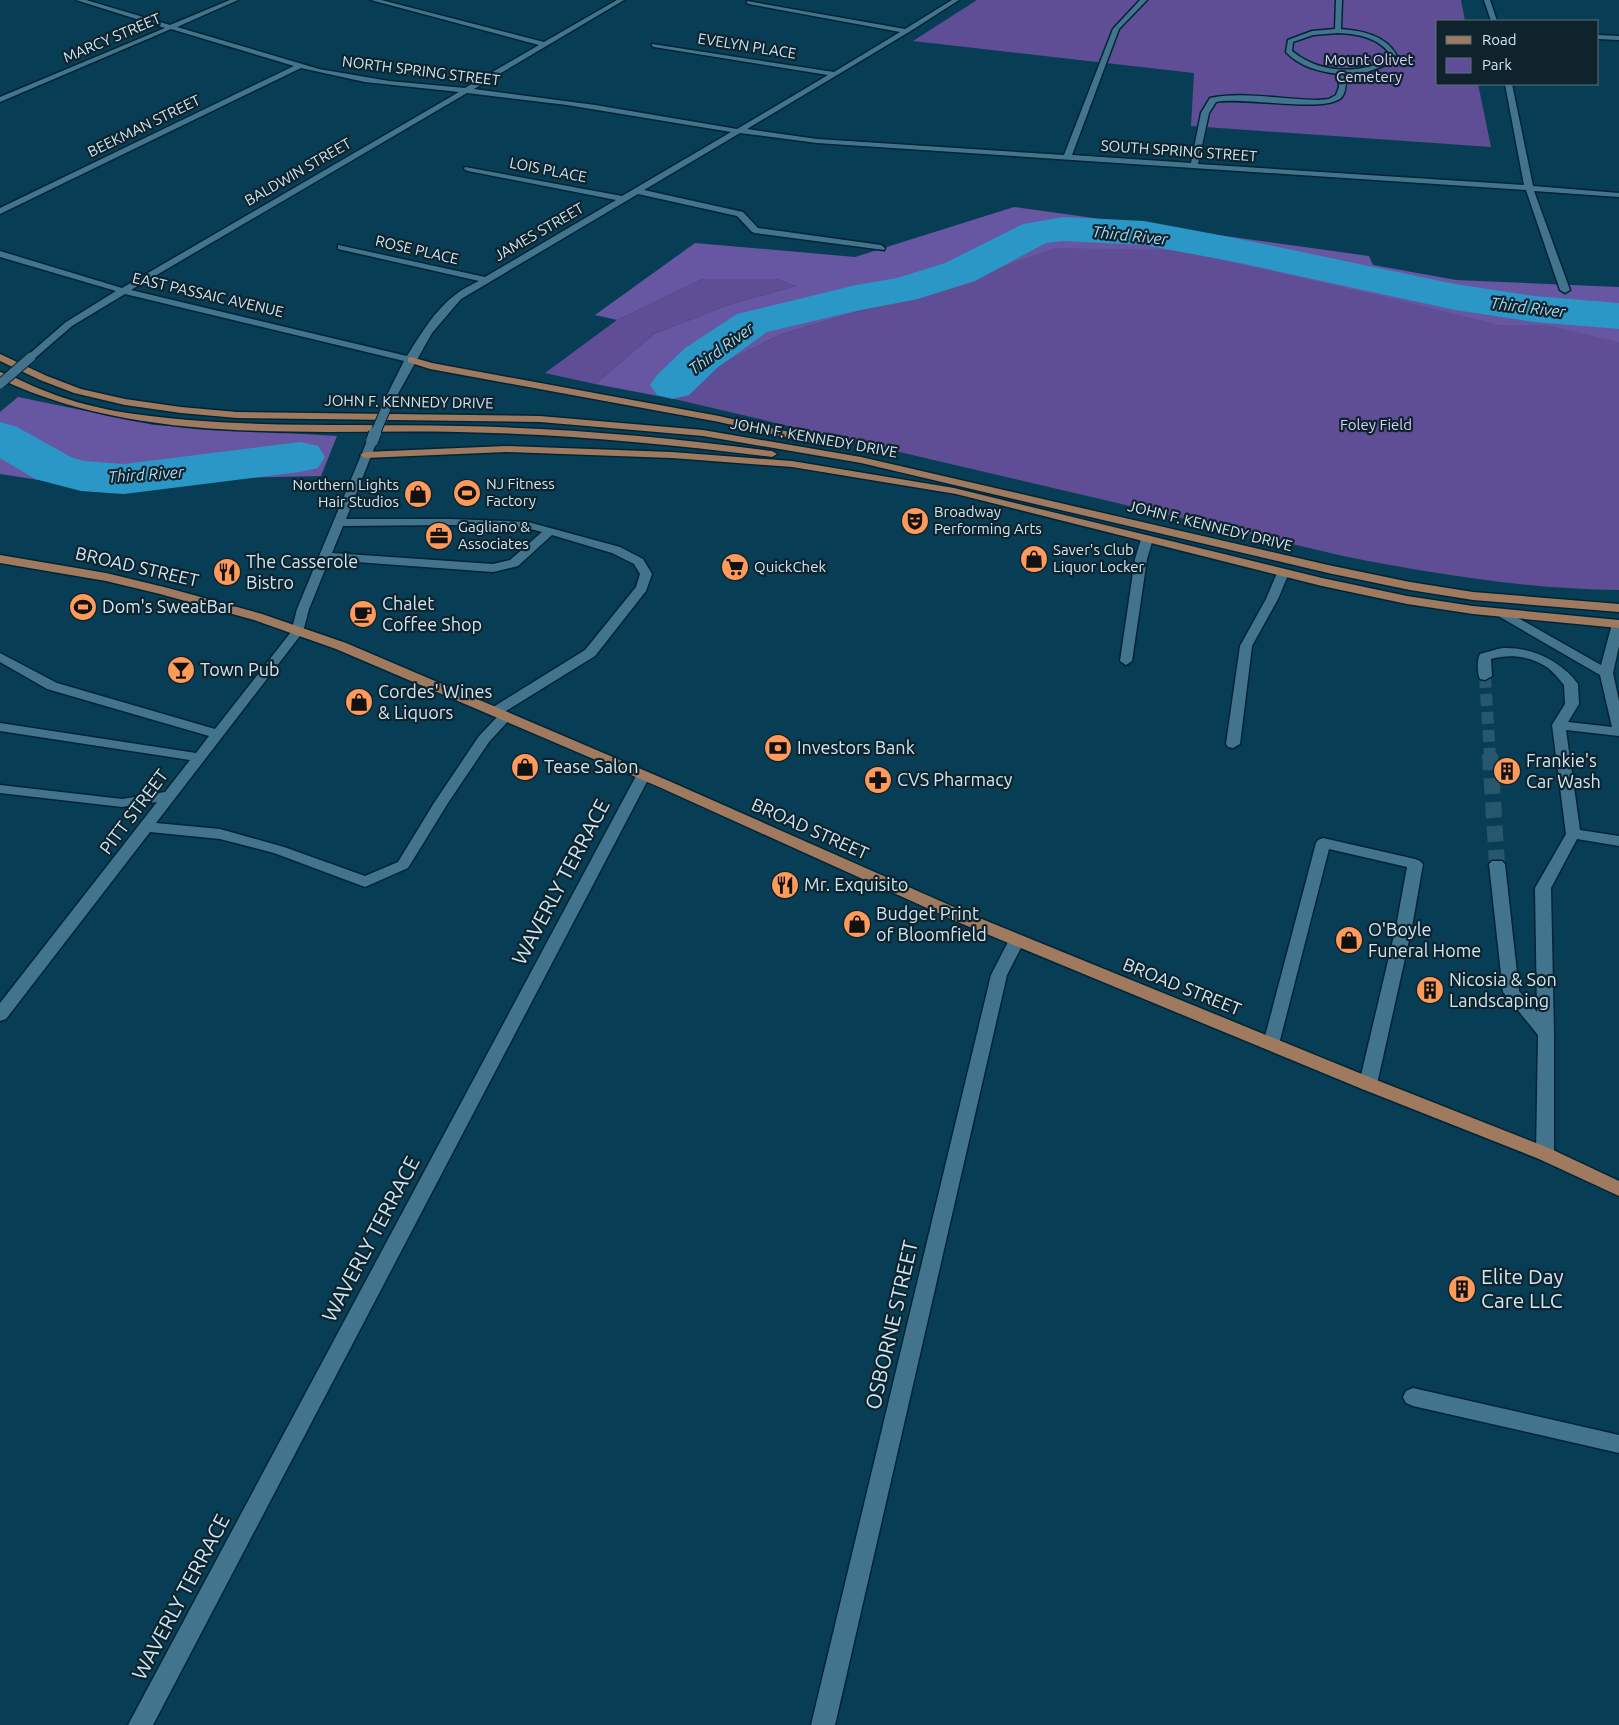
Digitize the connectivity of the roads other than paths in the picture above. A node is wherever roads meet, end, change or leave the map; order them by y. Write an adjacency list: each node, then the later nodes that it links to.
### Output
1 (79, 0): 11 (street, NORTH SPRING STREET)
2 (235, 0): 11 (street, MARCY STREET)
3 (374, 0): 16 (street)
4 (621, 0): 16 (street, BALDWIN STREET)
5 (953, 0): 13 (street, JAMES STREET)
6 (1144, 0): 25 (street)
7 (1339, 0): 12 (street)
8 (1487, 0): 10 (street)
9 (749, 2): 13 (street)
10 (1494, 20)
11 (170, 27): 18 (street, NORTH SPRING STREET); 23 (street, MARCY STREET)
12 (1338, 30): 19 (street); 19 (street)
13 (907, 31): 20 (street, JAMES STREET)
14 (1599, 37): 15 (street)
15 (1619, 38)
16 (546, 45): 22 (street, BALDWIN STREET)
17 (654, 45): 20 (street, EVELYN PLACE)
18 (300, 66): 22 (street, NORTH SPRING STREET); 32 (street, BEEKMAN STREET)
19 (1341, 73): 26 (street)
20 (835, 74): 24 (street, JAMES STREET)
21 (1508, 85): 28 (street)
22 (468, 90): 24 (street, NORTH SPRING STREET); 38 (street, BALDWIN STREET)
23 (0, 100)
24 (738, 131): 25 (street, SOUTH SPRING STREET); 29 (street, JAMES STREET)
25 (1067, 158): 26 (street, SOUTH SPRING STREET)
26 (1194, 166): 28 (street, SOUTH SPRING STREET)
27 (468, 169): 31 (street, LOIS PLACE)
28 (1529, 188): 30 (street, SOUTH SPRING STREET); 37 (street)
29 (637, 191): 31 (street, JAMES STREET); 34 (street)
30 (1619, 195)
31 (623, 199): 36 (street, JAMES STREET)
32 (0, 211)
33 (341, 247): 36 (street, ROSE PLACE)
34 (881, 248)
35 (0, 254): 38 (street, EAST PASSAIC AVENUE)
36 (487, 280): 40 (street, JAMES STREET)
37 (1565, 290)
38 (124, 291): 40 (street, EAST PASSAIC AVENUE); 42 (street, BALDWIN STREET, bridge)
39 (0, 357): 45 (main road, JOHN F. KENNEDY DRIVE)
40 (411, 360): 43 (street, JAMES STREET, bridge); 45 (main road)
41 (0, 375): 44 (main road, JOHN F. KENNEDY DRIVE)
42 (0, 384)
43 (365, 455): 44 (main road); 46 (street, JAMES STREET)
44 (954, 491): 48 (main road, JOHN F. KENNEDY DRIVE)
45 (1066, 506): 52 (main road, JOHN F. KENNEDY DRIVE)
46 (338, 523): 47 (street); 49 (street, JAMES STREET)
47 (549, 532): 49 (street); 60 (street)
48 (1147, 539): 51 (main road, JOHN F. KENNEDY DRIVE); 57 (street)
49 (325, 556): 55 (street, JAMES STREET)
50 (0, 559): 55 (main road, BROAD STREET)
51 (1283, 573): 53 (main road, JOHN F. KENNEDY DRIVE); 65 (street)
52 (1619, 608)
53 (1504, 614): 54 (main road, JOHN F. KENNEDY DRIVE); 58 (street)
54 (1619, 624): 58 (street)
55 (297, 632): 60 (main road, BROAD STREET); 64 (street, PITT STREET)
56 (0, 657): 64 (street)
57 (1126, 662)
58 (1606, 673): 63 (street)
59 (1485, 676): 61 (street)
60 (500, 714): 67 (main road, BROAD STREET); 70 (street)
61 (1558, 725): 63 (street); 71 (street)
62 (0, 727): 66 (street)
63 (1619, 731)
64 (218, 734): 66 (street, PITT STREET)
65 (1233, 744)
66 (198, 757): 69 (street, PITT STREET)
67 (644, 776): 74 (main road, BROAD STREET); 83 (street, WAVERLY TERRACE)
68 (0, 789): 69 (street)
69 (170, 796): 70 (street, PITT STREET)
70 (147, 827): 75 (street, PITT STREET)
71 (1573, 834): 72 (street); 76 (street)
72 (1619, 841)
73 (1497, 864): 76 (street)
74 (1017, 940): 77 (main road, BROAD STREET); 84 (street, OSBORNE STREET)
75 (0, 1015)
76 (1546, 1034): 79 (street)
77 (1271, 1044): 78 (main road, BROAD STREET); 78 (street)
78 (1368, 1084): 79 (main road, BROAD STREET)
79 (1545, 1154): 80 (main road, BROAD STREET)
80 (1619, 1189)
81 (1413, 1397): 82 (street)
82 (1619, 1444)
83 (140, 1725)
84 (823, 1725)

